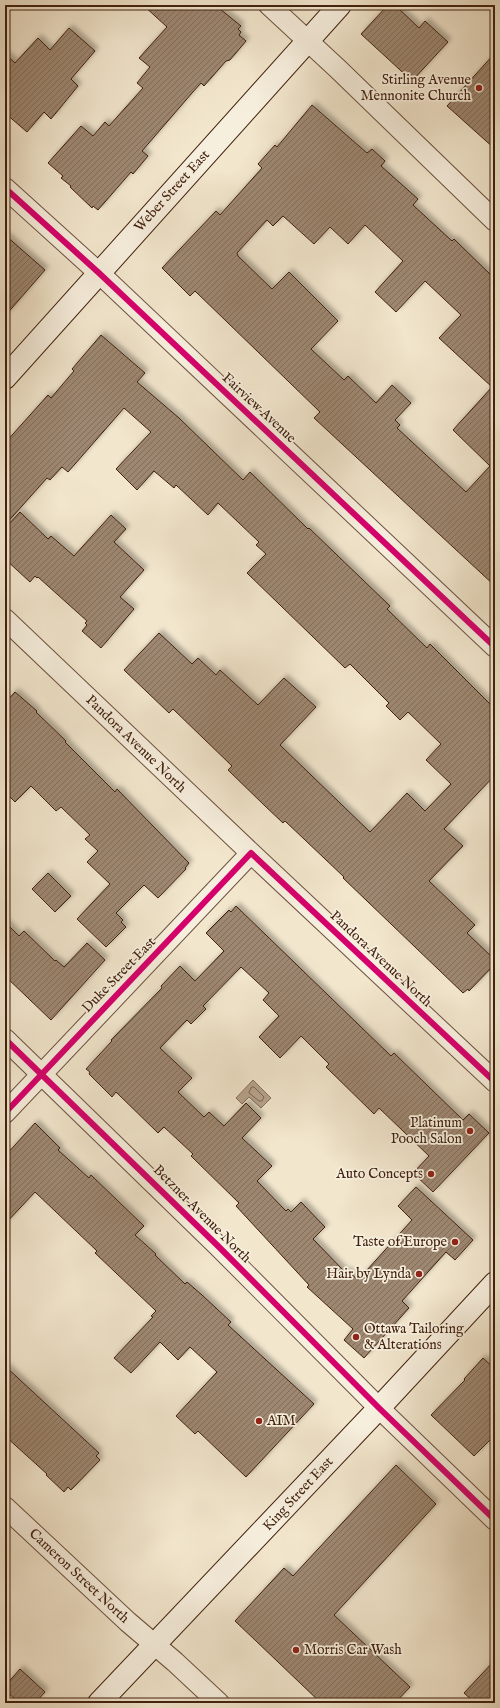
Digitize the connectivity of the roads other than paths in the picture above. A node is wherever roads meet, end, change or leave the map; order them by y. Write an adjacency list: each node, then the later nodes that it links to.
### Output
1 (269, 5): 3 (street)
2 (340, 5): 3 (main road, Weber Street East)
3 (309, 41): 5 (street); 6 (main road, Weber Street East)
4 (5, 188): 6 (street, Fairview Avenue)
5 (495, 221)
6 (99, 273): 7 (main road, Weber Street East); 9 (street, Fairview Avenue)
7 (5, 378)
8 (5, 618): 10 (street, Pandora Avenue North)
9 (495, 647)
10 (251, 853): 12 (street, Duke Street East); 13 (street, Pandora Avenue North)
11 (5, 1039): 12 (street, Betzner Avenue North)
12 (42, 1073): 14 (street, Duke Street East); 16 (street, Betzner Avenue North)
13 (495, 1082)
14 (5, 1113)
15 (495, 1283): 16 (main road, King Street East)
16 (379, 1408): 18 (street, Betzner Avenue North); 19 (main road, King Street East)
17 (5, 1507): 19 (street, Cameron Street North)
18 (495, 1520)
19 (154, 1644): 20 (main road, King Street East); 21 (street, Cameron Street North)
20 (99, 1703)
21 (219, 1703)

